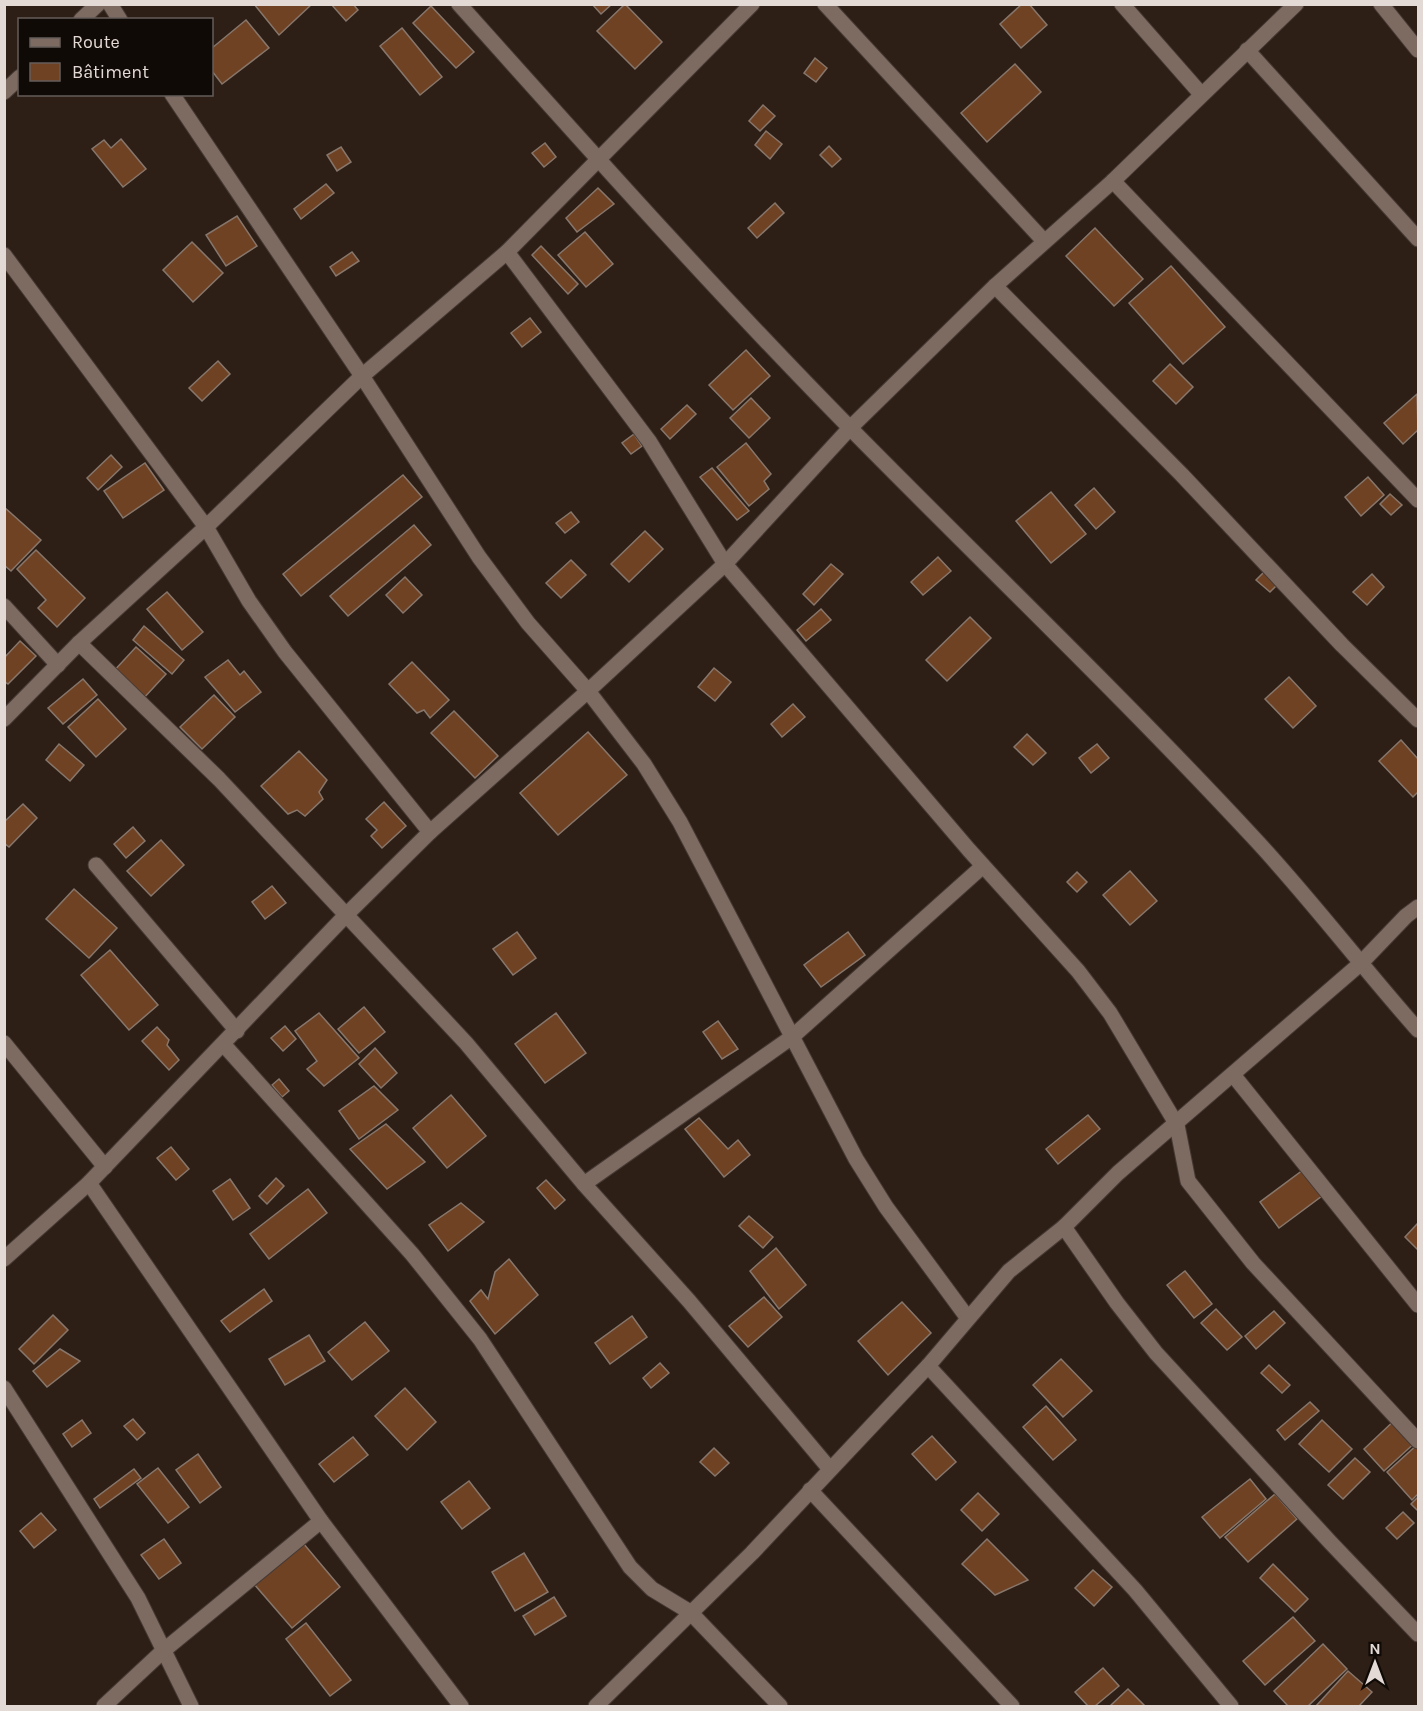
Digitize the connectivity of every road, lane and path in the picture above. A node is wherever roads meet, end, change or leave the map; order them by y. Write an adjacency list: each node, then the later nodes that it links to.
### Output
1 (98, 4): 9 (street)
2 (110, 4): 10 (street)
3 (459, 4): 17 (street)
4 (752, 4): 17 (street)
5 (825, 4): 20 (street)
6 (1122, 4): 15 (street)
7 (1296, 4): 11 (street)
8 (1382, 4): 12 (street)
9 (83, 18)
10 (119, 18)
11 (1247, 50): 15 (street); 19 (street)
12 (1419, 50)
13 (18, 79): 14 (street)
14 (4, 93)
15 (1201, 94): 18 (street)
16 (173, 96): 24 (street)
17 (598, 160): 21 (street); 25 (street)
18 (1113, 181): 20 (street); 26 (street)
19 (1419, 239)
20 (1044, 241): 23 (street)
21 (507, 252): 24 (street); 28 (street)
22 (4, 255): 27 (street)
23 (995, 286): 25 (street); 34 (street)
24 (362, 376): 27 (street); 32 (street)
25 (850, 428): 28 (street); 40 (street)
26 (1419, 500)
27 (206, 527): 30 (street); 35 (street)
28 (725, 564): 32 (street); 37 (street)
29 (4, 606): 31 (street)
30 (79, 643): 31 (street); 39 (street)
31 (58, 665): 33 (street)
32 (588, 691): 35 (street); 43 (street)
33 (4, 719)
34 (1419, 720)
35 (430, 832): 39 (street)
36 (96, 865): 42 (street)
37 (983, 866): 43 (street); 47 (street)
38 (1419, 907): 40 (street)
39 (346, 914): 42 (street); 50 (street)
40 (1360, 964): 41 (street); 46 (street)
41 (1419, 1030)
42 (237, 1031): 45 (street)
43 (792, 1037): 50 (street); 54 (street)
44 (4, 1043): 48 (street)
45 (224, 1045): 48 (street); 61 (street)
46 (1234, 1076): 47 (street); 53 (street)
47 (1177, 1125): 51 (street); 57 (street)
48 (105, 1167): 49 (street)
49 (89, 1183): 52 (street); 60 (street)
50 (584, 1184): 58 (street)
51 (1064, 1227): 54 (street); 62 (street)
52 (4, 1259)
53 (1419, 1305)
54 (967, 1317): 55 (street)
55 (928, 1366): 58 (street); 70 (street)
56 (4, 1388): 63 (street)
57 (1419, 1441)
58 (829, 1468): 59 (street)
59 (810, 1490): 61 (street); 69 (street)
60 (321, 1521): 63 (street); 66 (street)
61 (690, 1612): 67 (street); 68 (street)
62 (1419, 1634)
63 (163, 1651): 64 (street); 65 (street)
64 (104, 1707)
65 (191, 1707)
66 (461, 1707)
67 (596, 1707)
68 (780, 1707)
69 (1012, 1707)
70 (1231, 1707)

